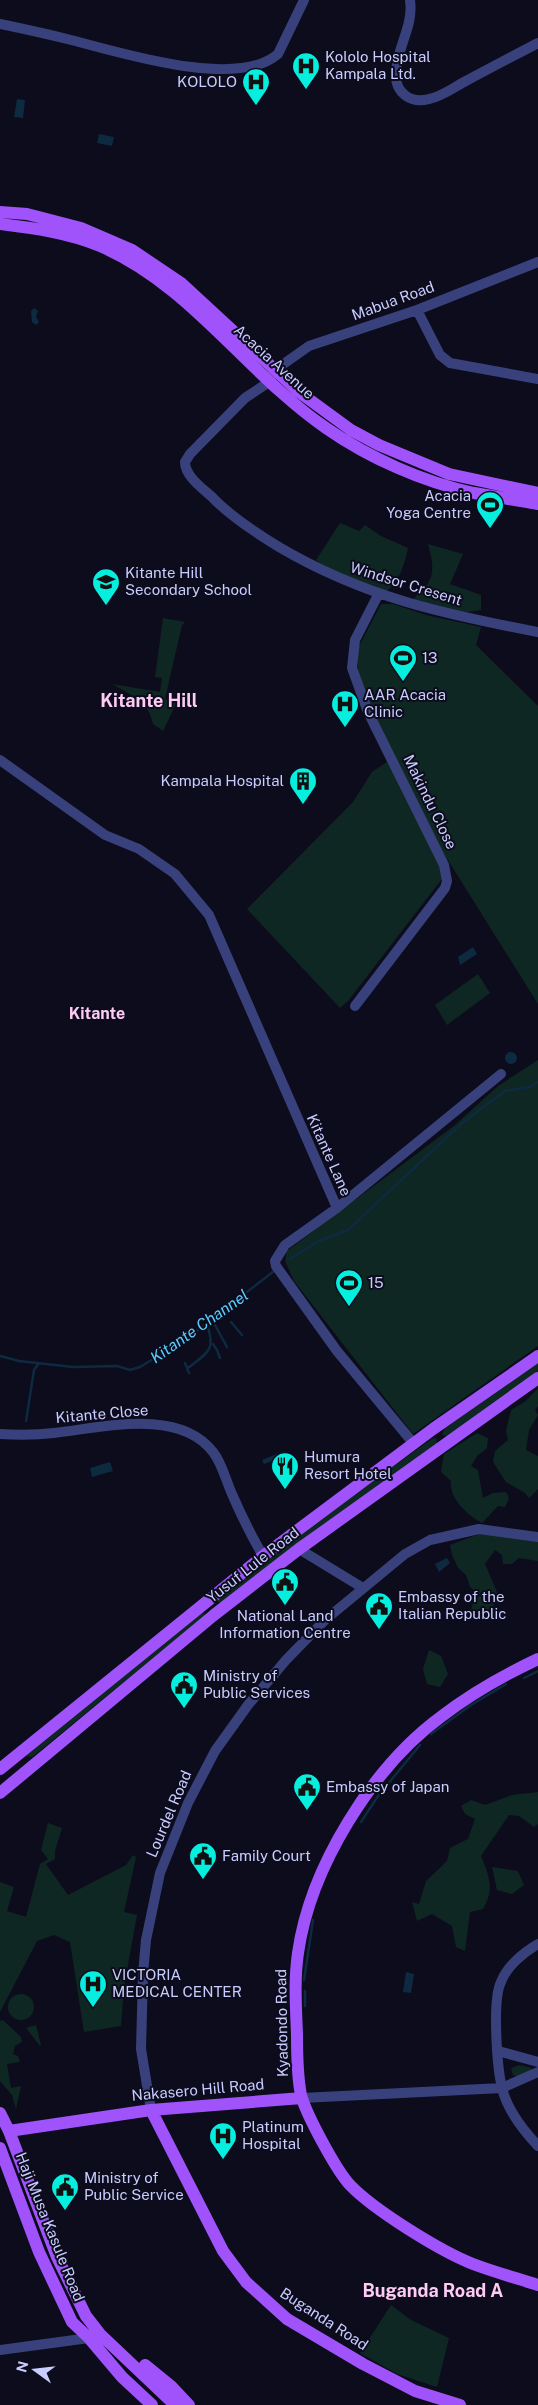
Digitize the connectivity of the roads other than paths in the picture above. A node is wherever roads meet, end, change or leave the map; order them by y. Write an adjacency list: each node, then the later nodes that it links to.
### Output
1 (304, 0): 3 (street)
2 (410, 0): 4 (street)
3 (0, 24)
4 (538, 43)
5 (0, 212): 9 (main road, Acacia Avenue)
6 (0, 224): 11 (main road, Acacia Avenue)
7 (538, 262): 8 (street, Mabua Road)
8 (417, 310): 9 (street, Mabua Road); 10 (street)
9 (275, 370): 11 (street, Mabua Road); 12 (main road, Acacia Avenue)
10 (538, 378)
11 (269, 382): 13 (main road, Acacia Avenue); 14 (street, Windsor Cresent)
12 (538, 493)
13 (538, 504)
14 (378, 595): 15 (street, Windsor Cresent); 17 (street, Makindu Close)
15 (538, 632)
16 (0, 760): 19 (street, Kitante Lane)
17 (355, 1006)
18 (501, 1074): 19 (street)
19 (336, 1208): 23 (street, Kitante Lane)
20 (538, 1356): 23 (main road, Yusuf Lule Road)
21 (538, 1378): 25 (main road, Yusuf Lule Road)
22 (0, 1434): 26 (street, Kitante Close)
23 (414, 1444): 26 (main road, Yusuf Lule Road)
24 (538, 1537): 27 (street, Lourdel Road)
25 (299, 1549): 27 (street); 29 (main road, Yusuf Lule Road)
26 (262, 1556): 28 (main road, Yusuf Lule Road)
27 (363, 1588): 41 (street, Lourdel Road)
28 (202, 1603): 29 (main road); 31 (main road, Yusuf Lule Road)
29 (214, 1615): 33 (main road, Yusuf Lule Road)
30 (538, 1660): 40 (main road, Kyadondo Road)
31 (13, 1758): 32 (main road, Yusuf Lule Road); 33 (main road)
32 (0, 1769)
33 (23, 1774): 34 (main road, Yusuf Lule Road)
34 (0, 1793)
35 (538, 1944): 36 (street)
36 (498, 2051): 37 (street); 39 (street)
37 (538, 2062)
38 (538, 2072): 39 (street, Nakasero Hill Road)
39 (502, 2088): 40 (street, Nakasero Hill Road); 44 (street)
40 (302, 2098): 41 (main road, Nakasero Hill Road); 49 (main road, Kyadondo Road)
41 (151, 2110): 43 (main road, Nakasero Hill Road); 56 (main road, Buganda Road)
42 (0, 2113): 43 (main road, Haji Musa Kasule Road)
43 (9, 2131): 47 (main road, Haji Musa Kasule Road)
44 (538, 2146)
45 (0, 2148): 46 (main road, Haji Musa Kasule Road)
46 (5, 2176): 48 (main road, Haji Musa Kasule Road)
47 (53, 2246): 48 (main road); 51 (main road, Haji Musa Kasule Road)
48 (39, 2252): 50 (main road, Haji Musa Kasule Road)
49 (538, 2285)
50 (89, 2338): 52 (street); 53 (main road, Haji Musa Kasule Road)
51 (109, 2342): 54 (main road); 55 (main road)
52 (0, 2350)
53 (152, 2405)
54 (175, 2405)
55 (189, 2405)
56 (460, 2405)

